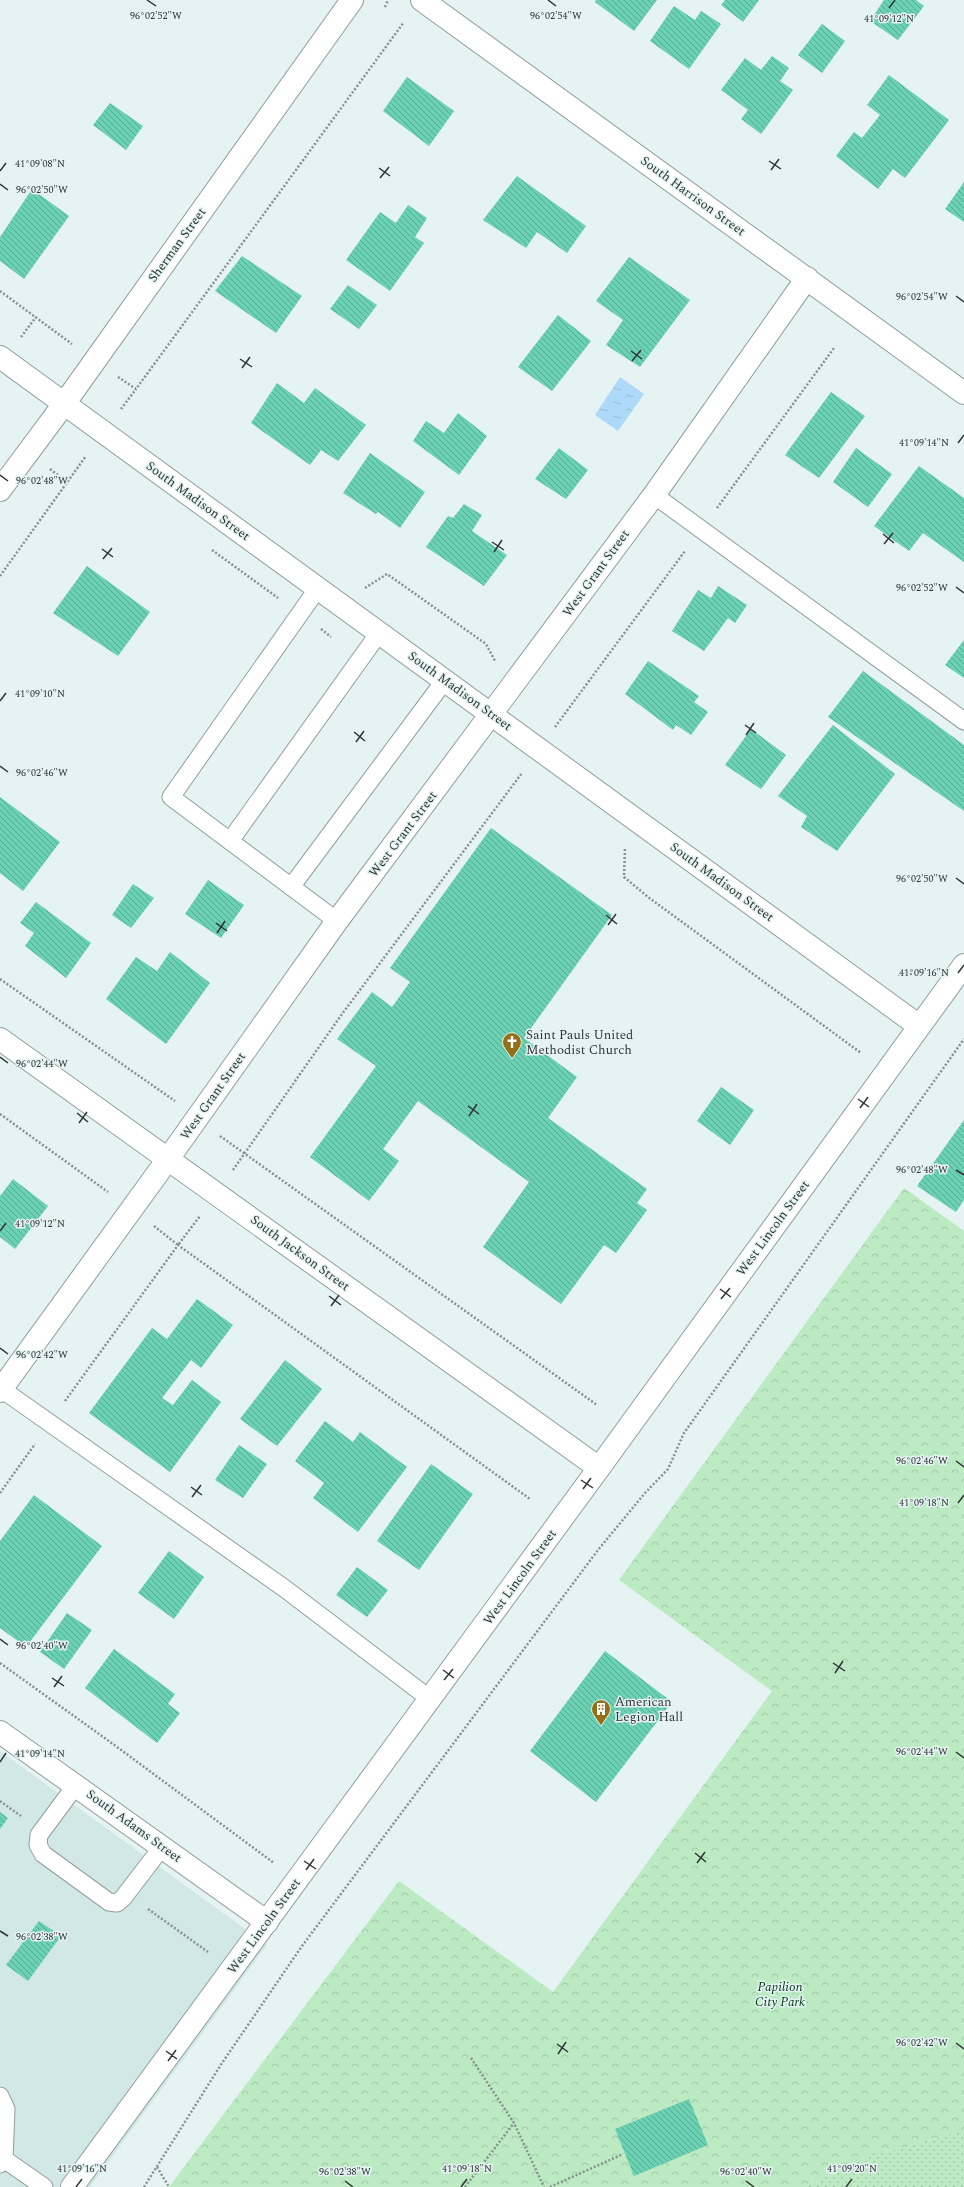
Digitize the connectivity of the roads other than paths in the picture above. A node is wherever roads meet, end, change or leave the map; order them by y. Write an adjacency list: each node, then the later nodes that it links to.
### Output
1 (352, 0): 6 (street, Sherman Street)
2 (422, 0): 3 (street, South Harrison Street)
3 (807, 278): 5 (street, South Harrison Street); 8 (street, West Grant Street)
4 (0, 358): 6 (street, South Madison Street)
5 (964, 393)
6 (64, 404): 7 (street, Sherman Street); 9 (street, South Madison Street)
7 (0, 490)
8 (654, 494): 12 (street, West Grant Street); 13 (lane)
9 (318, 588): 10 (street, South Madison Street); 14 (lane)
10 (379, 633): 11 (street, South Madison Street); 14 (lane)
11 (445, 680): 12 (street, South Madison Street); 15 (lane)
12 (492, 714): 16 (street, West Grant Street); 18 (street, South Madison Street)
13 (964, 721)
14 (230, 841): 15 (lane)
15 (291, 887): 16 (lane)
16 (337, 921): 20 (street, West Grant Street)
17 (964, 965): 18 (street, West Lincoln Street)
18 (919, 1026): 22 (street, West Lincoln Street)
19 (0, 1039): 20 (street, South Jackson Street)
20 (168, 1159): 21 (street, West Grant Street); 22 (street, South Jackson Street)
21 (0, 1389): 23 (lane)
22 (599, 1468): 23 (street, West Lincoln Street)
23 (430, 1699): 27 (street, West Lincoln Street)
24 (0, 1732): 25 (street, South Adams Street)
25 (76, 1785): 26 (street, South Adams Street); 26 (lane)
26 (162, 1847): 27 (street, South Adams Street)
27 (267, 1922): 31 (street, West Lincoln Street)
28 (0, 2096): 29 (lane)
29 (2, 2161): 30 (lane)
30 (44, 2187)
31 (72, 2187)

